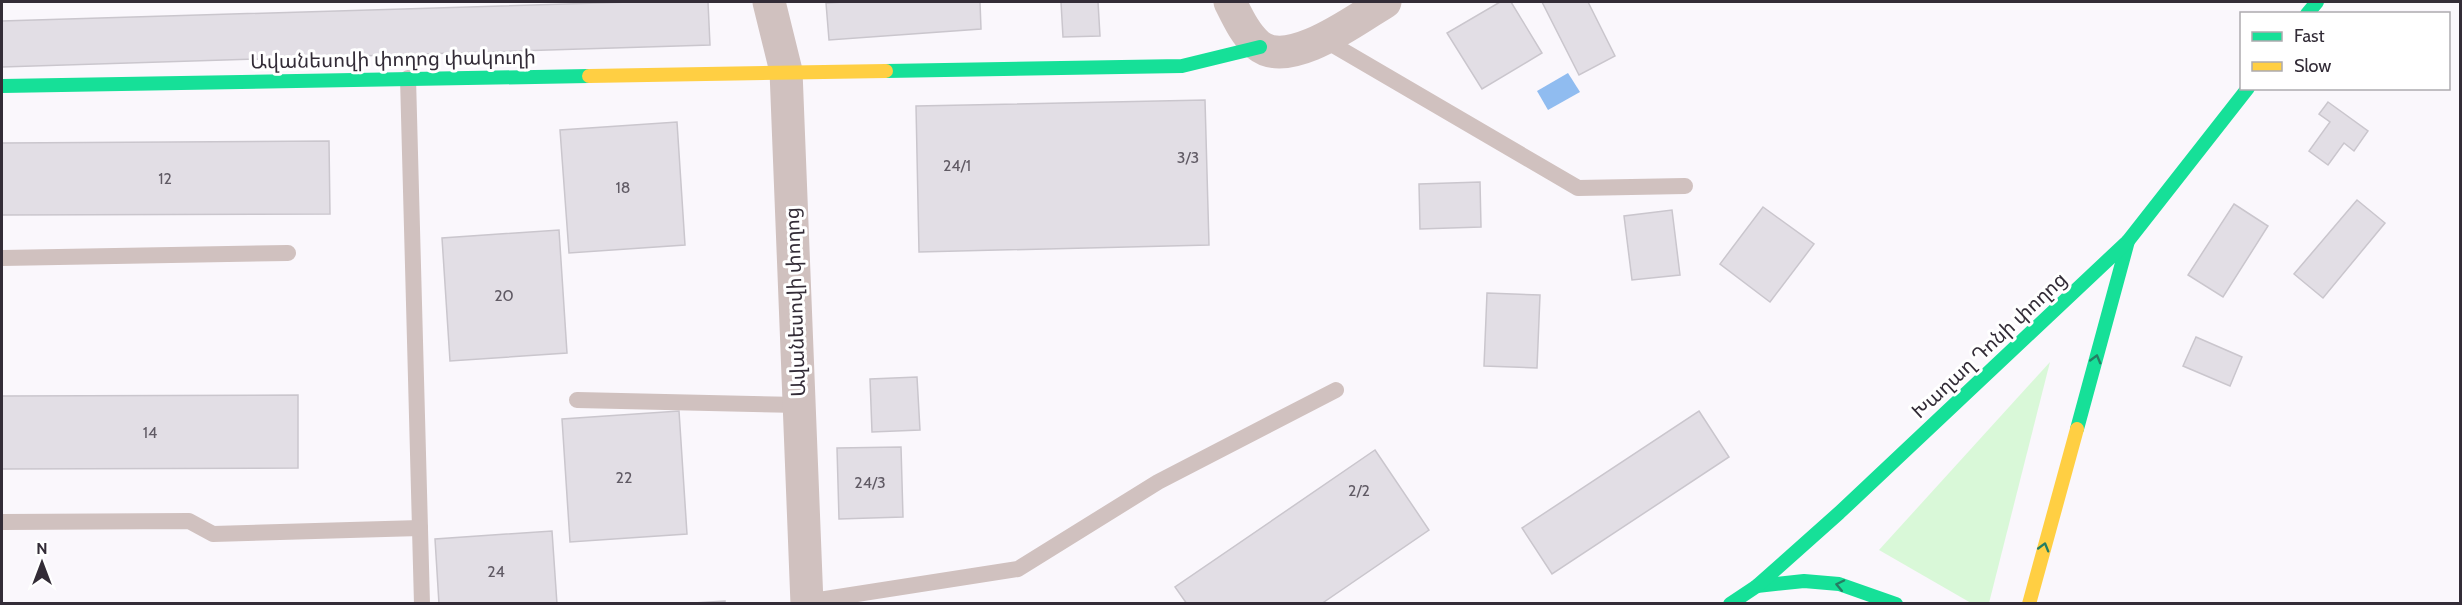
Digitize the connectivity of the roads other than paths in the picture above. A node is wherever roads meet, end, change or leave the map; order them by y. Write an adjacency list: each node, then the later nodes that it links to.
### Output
1 (769, 2): 6 (street, Ավանեսովի փողոց)
2 (1230, 2): 5 (street)
3 (1385, 2): 4 (street)
4 (1323, 39): 5 (street); 10 (lane)
5 (1260, 47): 6 (street, Ավանեսովի փողոց փակուղի)
6 (786, 71): 7 (street, Ավանեսովի փողոց փակուղի); 16 (street, Ավանեսովի փողոց)
7 (408, 78): 8 (street, Ավանեսովի փողոց փակուղի); 18 (lane)
8 (2, 86)
9 (2246, 90): 11 (street, Խաղաղ Դոնի փողոց)
10 (1685, 186)
11 (2128, 241): 19 (street, Խաղաղ Դոնի փողոց); 24 (street, one-way to 11)
12 (288, 252): 13 (lane)
13 (2, 258)
14 (1336, 390): 21 (lane)
15 (577, 400): 16 (lane)
16 (799, 405): 21 (street, Ավանեսովի փողոց)
17 (2, 522): 18 (lane)
18 (420, 528): 20 (lane)
19 (1757, 586): 22 (street, Խաղաղ Դոնի փողոց); 23 (street, one-way to 19)
20 (422, 603)
21 (806, 603)
22 (1730, 603)
23 (1896, 603)
24 (2028, 603)

